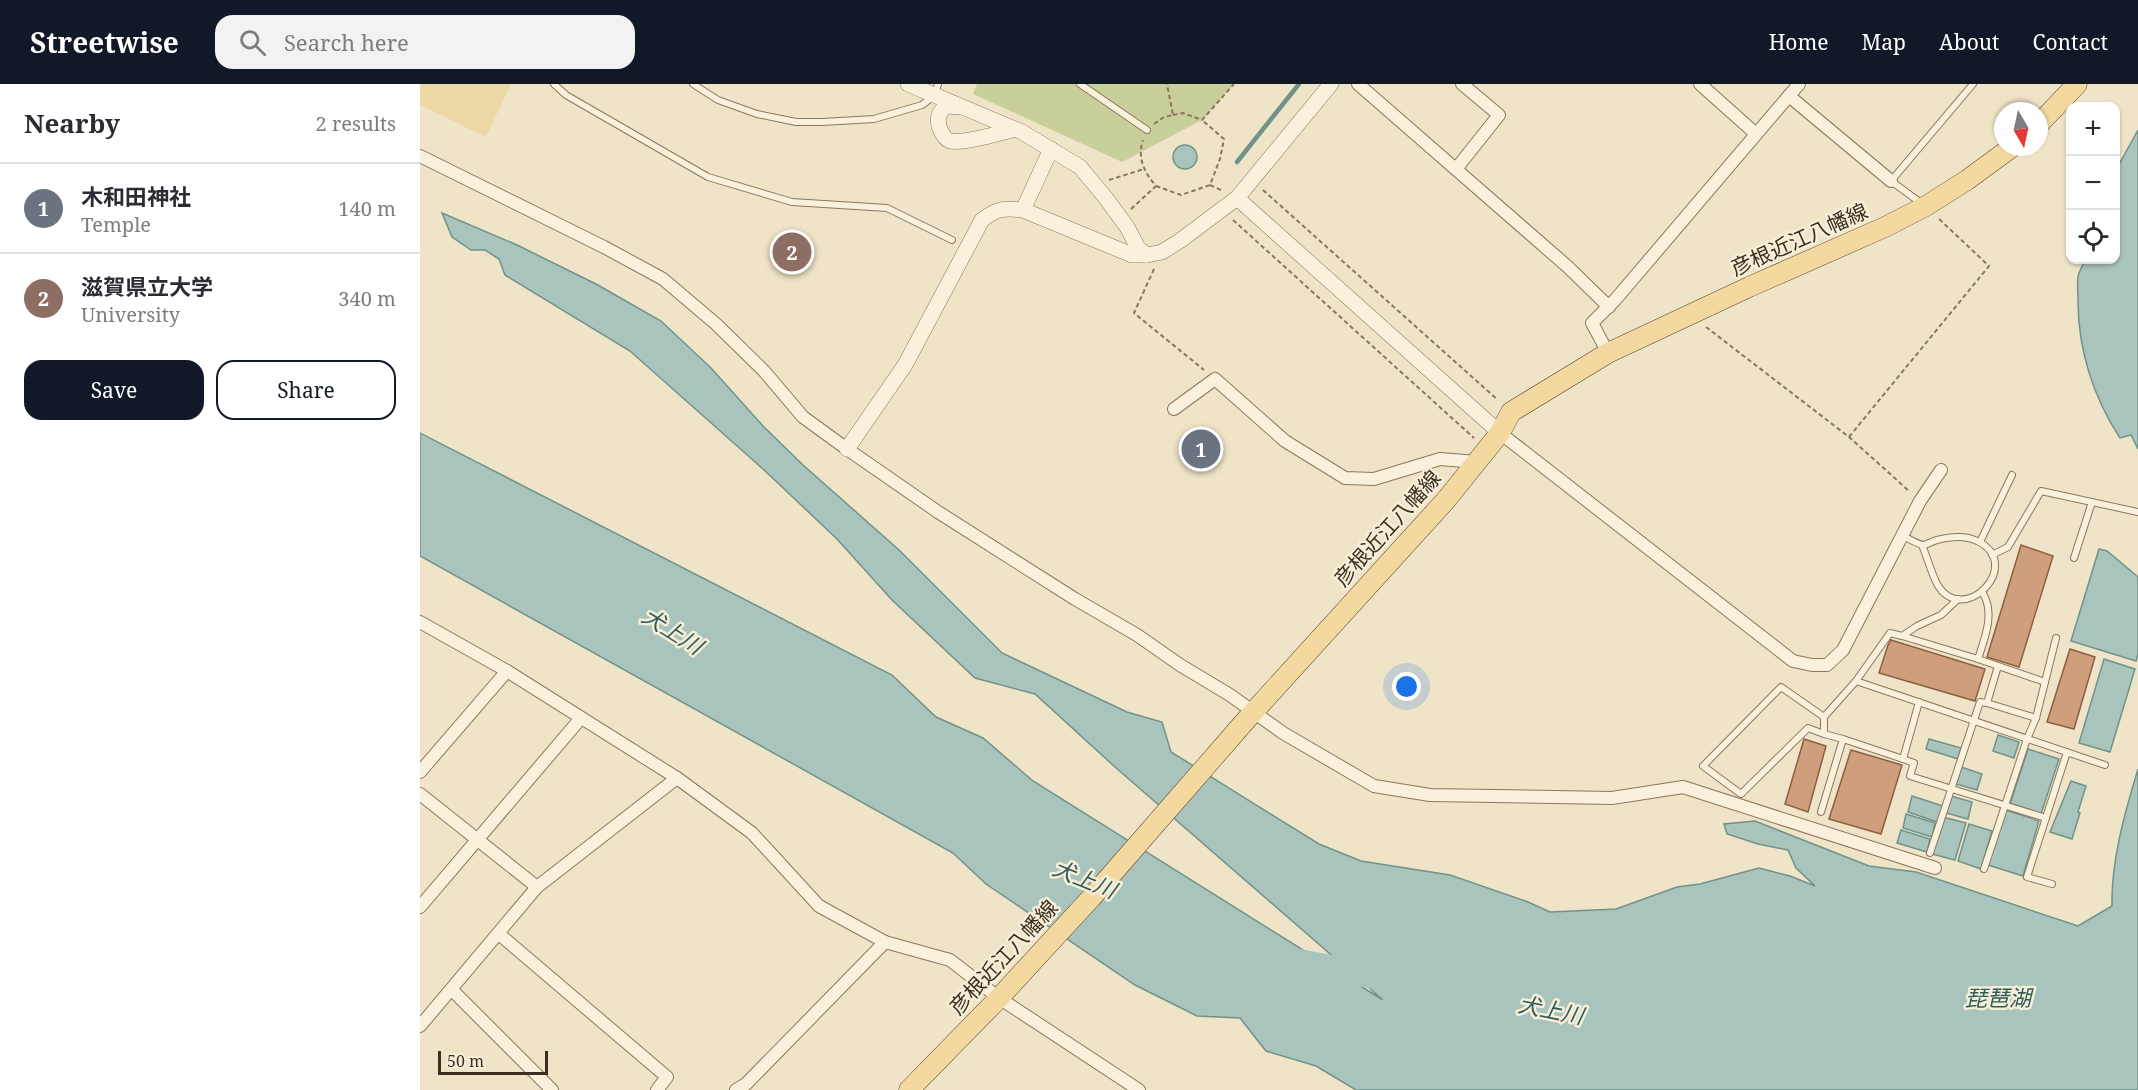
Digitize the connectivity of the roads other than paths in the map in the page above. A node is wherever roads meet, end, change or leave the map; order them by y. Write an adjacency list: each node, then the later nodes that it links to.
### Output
1 (554, 84): 27 (lane)
2 (693, 84): 12 (lane)
3 (908, 84): 12 (street)
4 (1080, 84): 17 (lane)
5 (1331, 84): 24 (street)
6 (1358, 84): 22 (street)
7 (1462, 84): 22 (street)
8 (1700, 84): 18 (street)
9 (1799, 84): 13 (street)
10 (1972, 84): 23 (lane)
11 (2078, 84): 15 (main road)
12 (937, 90): 14 (street)
13 (1789, 96): 18 (street); 23 (street)
14 (963, 107): 16 (street); 16 (street)
15 (2048, 115)
16 (1015, 129): 19 (street)
17 (1147, 130)
18 (1756, 134): 29 (street)
19 (1051, 149): 26 (street); 28 (street)
20 (420, 156): 33 (street)
21 (1999, 156): 25 (main road, 彦根近江八幡線)
22 (1456, 169): 29 (street)
23 (1891, 180): 25 (lane)
24 (1237, 198): 28 (street); 32 (street)
25 (1926, 206): 30 (main road, 彦根近江八幡線)
26 (1023, 210): 28 (street); 33 (street)
27 (952, 240)
28 (1155, 253)
29 (1609, 307): 30 (street)
30 (1608, 353): 32 (main road, 彦根近江八幡線)
31 (1174, 409): 34 (street)
32 (1500, 434): 34 (main road, 彦根近江八幡線); 39 (street)
33 (847, 449): 56 (street)
34 (1482, 456): 56 (main road, 彦根近江八幡線)
35 (1941, 470): 39 (street)
36 (2012, 475): 40 (lane)
37 (2092, 502): 38 (lane); 42 (lane); 43 (lane)
38 (2138, 512)
39 (1902, 535): 41 (lane)
40 (1980, 542): 41 (lane); 42 (lane)
41 (1922, 545): 45 (lane)
42 (1992, 555): 44 (lane)
43 (2074, 558)
44 (1983, 593): 45 (lane); 49 (lane)
45 (1958, 599): 47 (lane)
46 (420, 622): 51 (street)
47 (1902, 636): 49 (lane); 52 (lane)
48 (2056, 638): 53 (lane)
49 (1978, 659): 50 (lane)
50 (1998, 666): 53 (lane); 55 (lane)
51 (507, 671): 58 (street); 67 (street)
52 (1856, 681): 54 (lane); 57 (lane)
53 (2045, 682): 59 (lane)
54 (1919, 702): 60 (lane); 65 (lane)
55 (1987, 703): 59 (lane); 60 (lane)
56 (1250, 715): 76 (street); 84 (main road, 彦根近江八幡線)
57 (1824, 717): 61 (lane); 61 (lane)
58 (581, 718): 68 (street); 74 (street)
59 (2036, 718): 63 (lane)
60 (1973, 721): 63 (lane); 69 (lane)
61 (1824, 734): 62 (lane)
62 (1843, 739): 65 (lane); 72 (lane)
63 (2027, 739): 64 (lane); 71 (lane)
64 (2067, 752): 66 (lane); 73 (lane)
65 (1903, 759): 69 (lane)
66 (2105, 765)
67 (420, 772)
68 (677, 778): 79 (street); 82 (street)
69 (1950, 789): 71 (lane); 75 (lane)
70 (420, 794): 74 (street)
71 (2004, 806): 73 (lane); 77 (lane)
72 (1821, 812)
73 (2046, 818): 78 (lane)
74 (477, 839): 79 (street); 80 (street)
75 (1930, 853)
76 (1935, 868)
77 (1984, 868)
78 (2052, 884)
79 (537, 887): 81 (street)
80 (420, 907)
81 (499, 933): 83 (street); 87 (street)
82 (885, 942): 84 (street); 88 (street)
83 (452, 990): 85 (street); 86 (street)
84 (1005, 991): 89 (main road, 彦根近江八幡線); 90 (street)
85 (420, 1026)
86 (552, 1090)
87 (657, 1090)
88 (736, 1090)
89 (909, 1090)
90 (1139, 1090)

